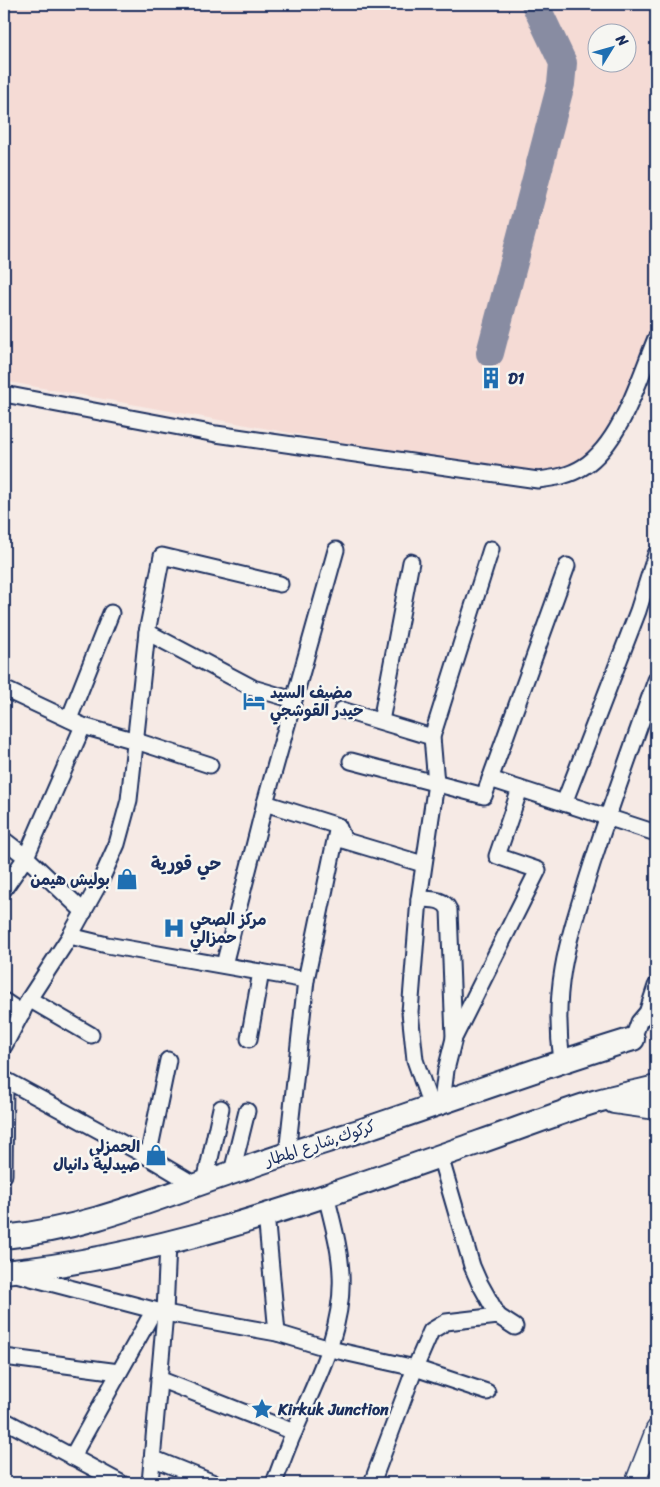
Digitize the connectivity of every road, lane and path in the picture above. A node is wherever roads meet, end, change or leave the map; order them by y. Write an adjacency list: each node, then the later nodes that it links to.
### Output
1 (656, 338): 2 (street)
2 (4, 394)
3 (492, 548): 17 (street)
4 (336, 550): 13 (street)
5 (656, 554): 25 (street)
6 (411, 562): 15 (street)
7 (566, 566): 21 (street)
8 (280, 584): 10 (street)
9 (111, 613): 16 (street)
10 (147, 632): 13 (street); 18 (street)
11 (656, 680): 26 (street)
12 (4, 689): 16 (street)
13 (294, 700): 24 (street)
14 (342, 710): 15 (street)
15 (381, 721): 17 (street)
16 (76, 722): 18 (street); 30 (street)
17 (432, 737): 22 (street)
18 (136, 741): 20 (street); 34 (street)
19 (351, 761): 22 (street)
20 (210, 765)
21 (490, 779): 22 (street); 23 (street)
22 (436, 783): 31 (street)
23 (520, 789): 25 (street); 45 (street)
24 (266, 803): 28 (street); 36 (street)
25 (564, 803): 26 (street)
26 (607, 817): 27 (street); 50 (street)
27 (656, 833)
28 (340, 835): 31 (street); 38 (street)
29 (4, 840): 30 (street)
30 (26, 857): 32 (street); 34 (street)
31 (423, 864): 33 (street)
32 (4, 889)
33 (419, 899): 45 (street); 54 (street)
34 (84, 912): 35 (street)
35 (70, 936): 36 (street); 40 (street)
36 (224, 966): 37 (street)
37 (261, 972): 38 (street); 47 (street)
38 (306, 980): 59 (street)
39 (656, 986): 42 (street)
40 (29, 998): 43 (street); 44 (street)
41 (4, 1002): 43 (street)
42 (652, 1007): 46 (street)
43 (22, 1012): 48 (street)
44 (91, 1035)
45 (454, 1038): 54 (street)
46 (633, 1039): 50 (highway, كركوك,شارع المطار)
47 (249, 1040)
48 (4, 1046)
49 (168, 1060): 61 (street)
50 (562, 1060): 54 (highway, كركوك,شارع المطار)
51 (4, 1079): 58 (street); 61 (street)
52 (656, 1087): 53 (highway)
53 (603, 1100): 56 (highway); 60 (highway)
54 (436, 1104): 59 (highway, كركوك,شارع المطار)
55 (221, 1108): 64 (street)
56 (656, 1108)
57 (247, 1111): 62 (street)
58 (4, 1119): 63 (street)
59 (287, 1154): 62 (highway, كركوك,شارع المطار)
60 (440, 1156): 65 (highway); 71 (street)
61 (148, 1157): 64 (street)
62 (232, 1172): 64 (highway, كركوك,شارع المطار)
63 (4, 1175)
64 (200, 1183): 67 (highway, كركوك,شارع المطار)
65 (326, 1195): 66 (highway); 74 (street)
66 (266, 1214): 68 (highway); 73 (street)
67 (4, 1237)
68 (168, 1243): 69 (highway); 70 (street)
69 (4, 1272): 70 (street)
70 (160, 1312): 73 (street); 77 (street); 78 (street)
71 (498, 1316): 72 (street); 76 (street)
72 (515, 1327)
73 (277, 1333): 74 (street)
74 (330, 1349): 76 (street); 82 (street)
75 (4, 1357): 77 (street)
76 (415, 1368): 79 (street); 90 (street)
77 (119, 1372): 83 (street)
78 (159, 1379): 82 (street); 85 (street)
79 (487, 1392)
80 (4, 1420): 83 (street)
81 (656, 1428): 91 (main road)
82 (294, 1432): 89 (street)
83 (72, 1457): 86 (street)
84 (656, 1457): 92 (main road)
85 (152, 1458): 87 (street); 88 (street)
86 (121, 1483)
87 (150, 1483)
88 (214, 1483)
89 (274, 1483)
90 (372, 1483)
91 (634, 1483)
92 (646, 1483)

